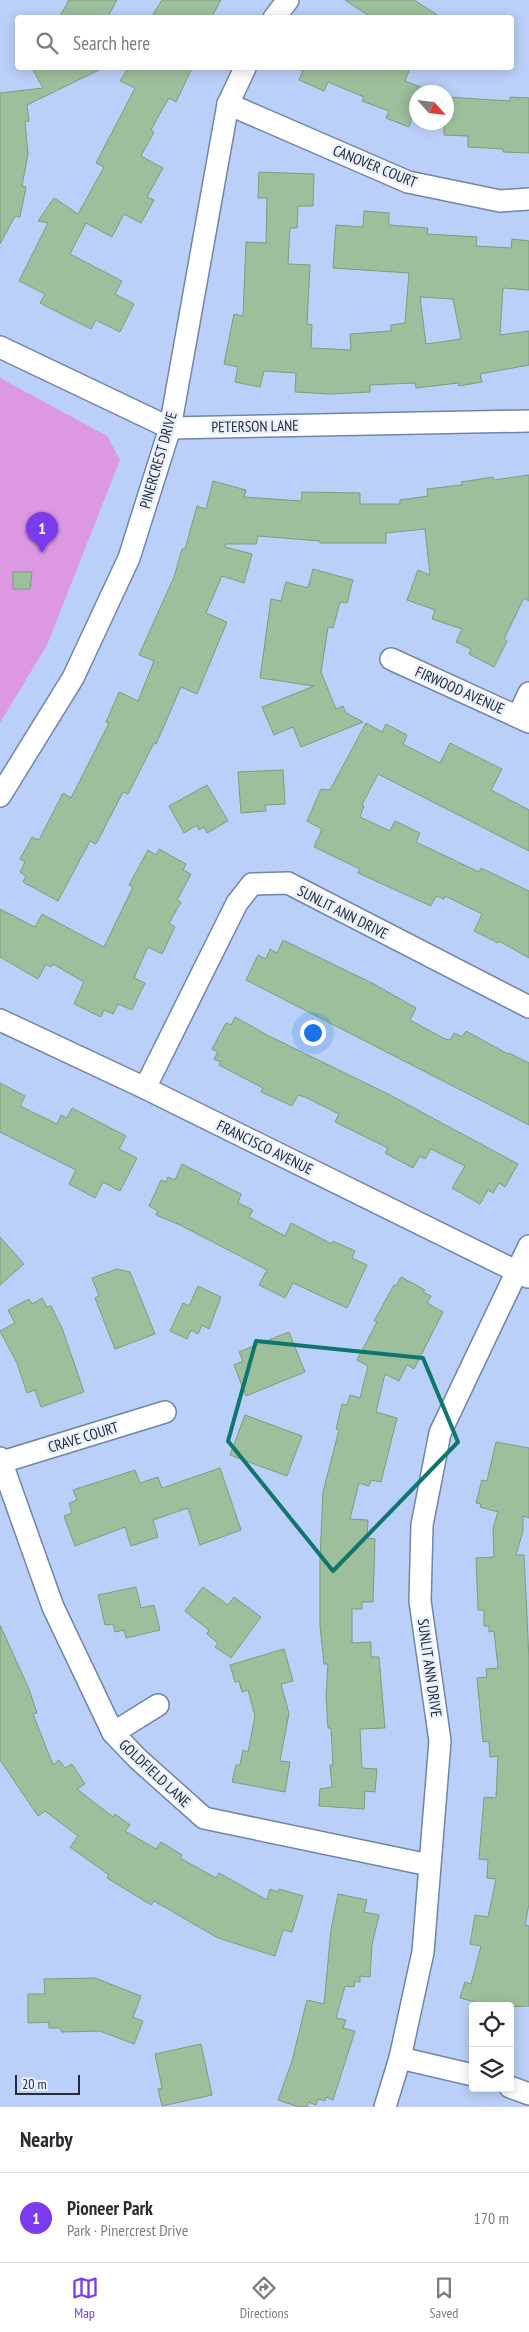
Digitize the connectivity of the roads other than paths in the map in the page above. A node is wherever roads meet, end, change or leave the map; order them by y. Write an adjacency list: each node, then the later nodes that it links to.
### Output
1 (288, 0): 2 (street)
2 (276, 15)
3 (244, 70): 4 (street, PINERCREST DRIVE)
4 (228, 104): 5 (street, CANOVER COURT); 8 (street, PINERCREST DRIVE)
5 (529, 200)
6 (0, 347): 8 (street, PETERSON LANE)
7 (529, 421): 8 (street, PETERSON LANE)
8 (170, 428): 12 (street, PINERCREST DRIVE)
9 (390, 659): 11 (street, FIRWOOD AVENUE)
10 (529, 693): 11 (street)
11 (524, 719)
12 (0, 796)
13 (529, 1007): 15 (street, SUNLIT ANN DRIVE)
14 (0, 1020): 15 (street, FRANCISCO AVENUE)
15 (145, 1088): 17 (street, FRANCISCO AVENUE)
16 (529, 1246): 17 (street, SUNLIT ANN DRIVE)
17 (523, 1274): 22 (street, SUNLIT ANN DRIVE)
18 (165, 1412): 19 (street, CRAVE COURT)
19 (1, 1460): 21 (street, GOLDFIELD LANE)
20 (158, 1705): 21 (street)
21 (113, 1733): 22 (street, GOLDFIELD LANE)
22 (429, 1864): 23 (street, SUNLIT ANN DRIVE)
23 (400, 2058): 24 (street); 27 (street, SUNLIT ANN DRIVE)
24 (469, 2074)
25 (514, 2088): 26 (street)
26 (529, 2094)
27 (385, 2107)

